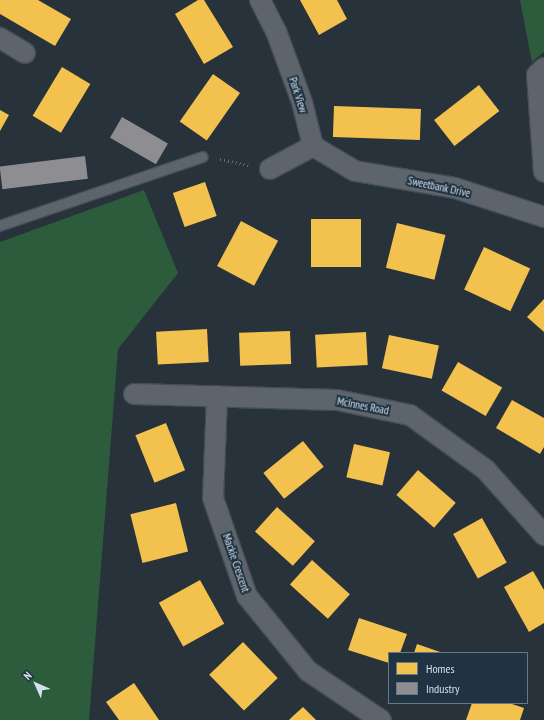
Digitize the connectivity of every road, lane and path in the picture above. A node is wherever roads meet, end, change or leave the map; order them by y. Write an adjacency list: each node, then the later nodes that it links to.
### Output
1 (260, 0): 5 (street, Park View)
2 (0, 38): 3 (street)
3 (25, 53)
4 (544, 68): 8 (street)
5 (313, 146): 7 (street); 9 (street, Sweetbank Drive)
6 (203, 157): 7 (path); 10 (lane)
7 (270, 169)
8 (544, 172)
9 (544, 216)
10 (0, 226)
11 (134, 394): 12 (street, McInnes Road)
12 (217, 396): 13 (street, McInnes Road); 14 (street, Mackie Crescent)
13 (544, 535)
14 (381, 720)

